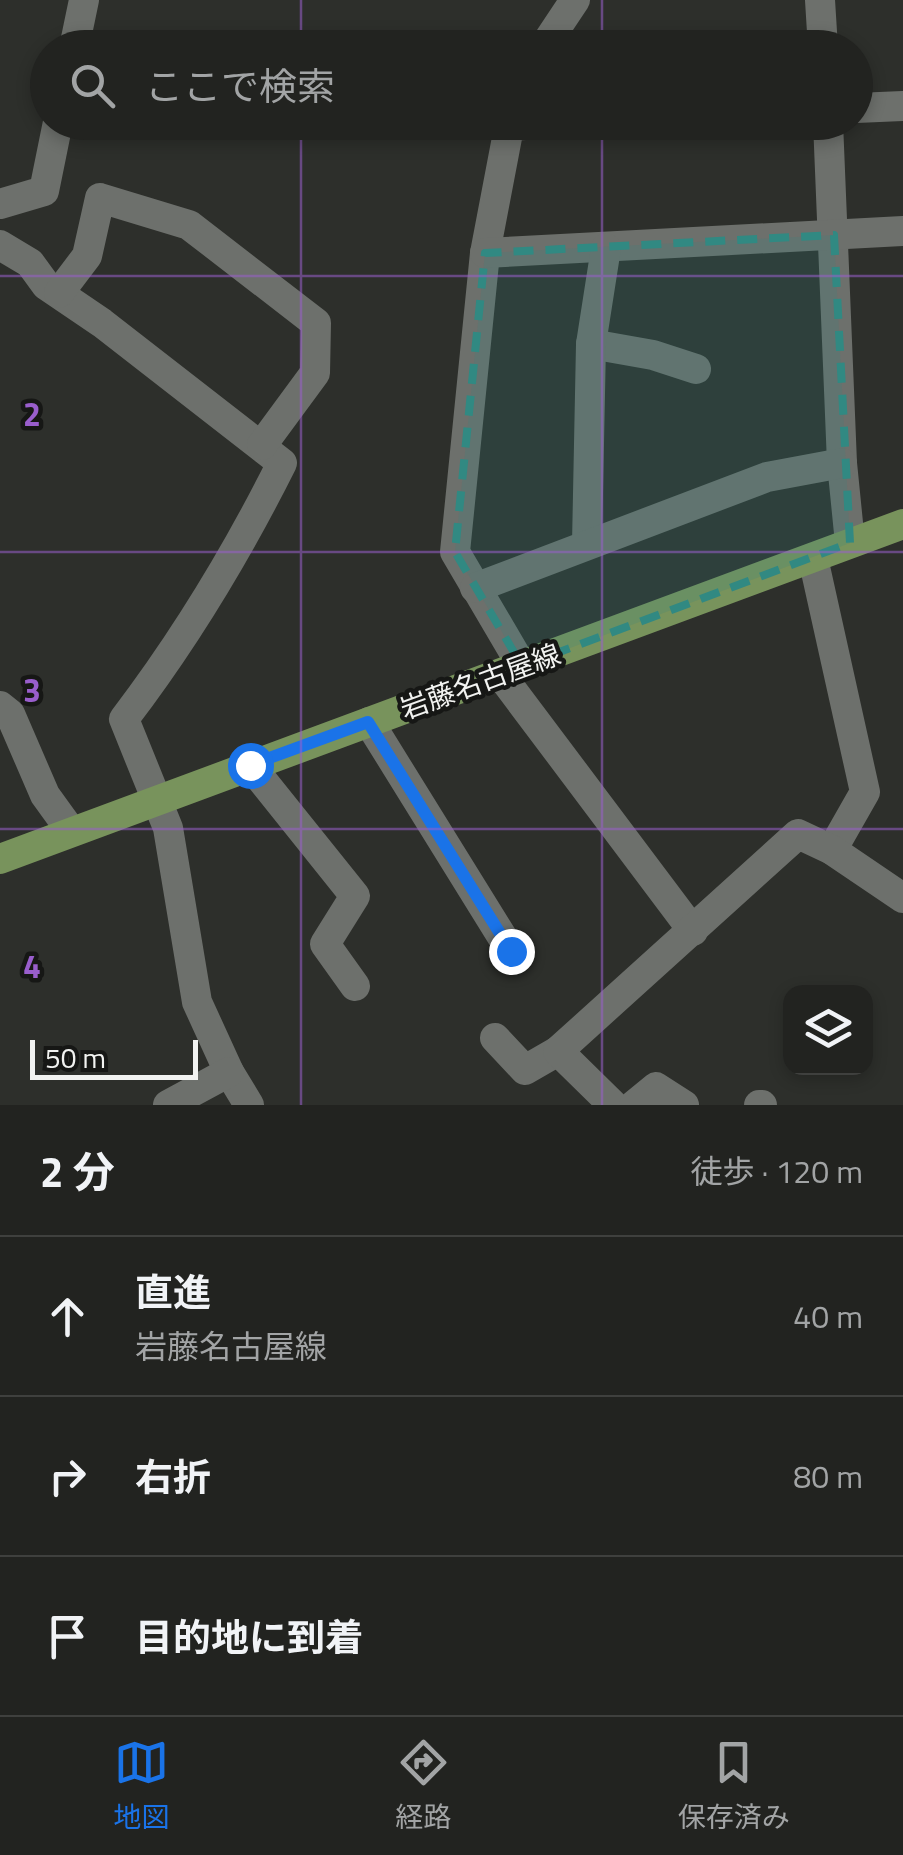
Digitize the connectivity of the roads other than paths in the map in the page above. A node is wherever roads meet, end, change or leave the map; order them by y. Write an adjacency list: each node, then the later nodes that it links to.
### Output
1 (84, 0): 4 (street)
2 (575, 0): 5 (street)
3 (820, 0): 6 (street)
4 (78, 30)
5 (556, 30)
6 (822, 30)
7 (903, 106): 8 (street)
8 (873, 107)
9 (54, 140): 12 (street)
10 (506, 140): 17 (street)
11 (829, 140): 14 (street)
12 (0, 204)
13 (903, 231): 14 (street)
14 (834, 235): 16 (street); 22 (street)
15 (0, 244): 18 (street)
16 (606, 248): 17 (street); 19 (street)
17 (485, 254): 27 (street)
18 (59, 293): 21 (street); 21 (street)
19 (592, 344): 20 (street); 25 (street)
20 (696, 369)
21 (262, 445): 32 (street)
22 (842, 462): 24 (street); 25 (street)
23 (903, 524): 24 (main road, 岩藤名古屋線)
24 (850, 543): 26 (main road, 岩藤名古屋線)
25 (586, 544): 27 (street)
26 (813, 558): 28 (main road, 岩藤名古屋線); 34 (street)
27 (475, 588): 28 (street)
28 (511, 670): 30 (main road, 岩藤名古屋線); 37 (street)
29 (0, 706): 33 (street)
30 (368, 722): 31 (main road, 岩藤名古屋線); 38 (street)
31 (250, 765): 32 (main road, 岩藤名古屋線); 39 (street)
32 (155, 799): 33 (main road, 岩藤名古屋線); 42 (street)
33 (70, 831): 35 (main road, 岩藤名古屋線)
34 (832, 850): 36 (street); 37 (street)
35 (0, 859)
36 (903, 898)
37 (693, 932): 41 (street)
38 (511, 951)
39 (354, 986)
40 (495, 1038): 41 (street)
41 (558, 1051): 45 (street)
42 (229, 1072): 43 (street); 44 (street)
43 (168, 1105)
44 (249, 1105)
45 (612, 1105)
46 (634, 1105): 47 (street)
47 (684, 1105)

